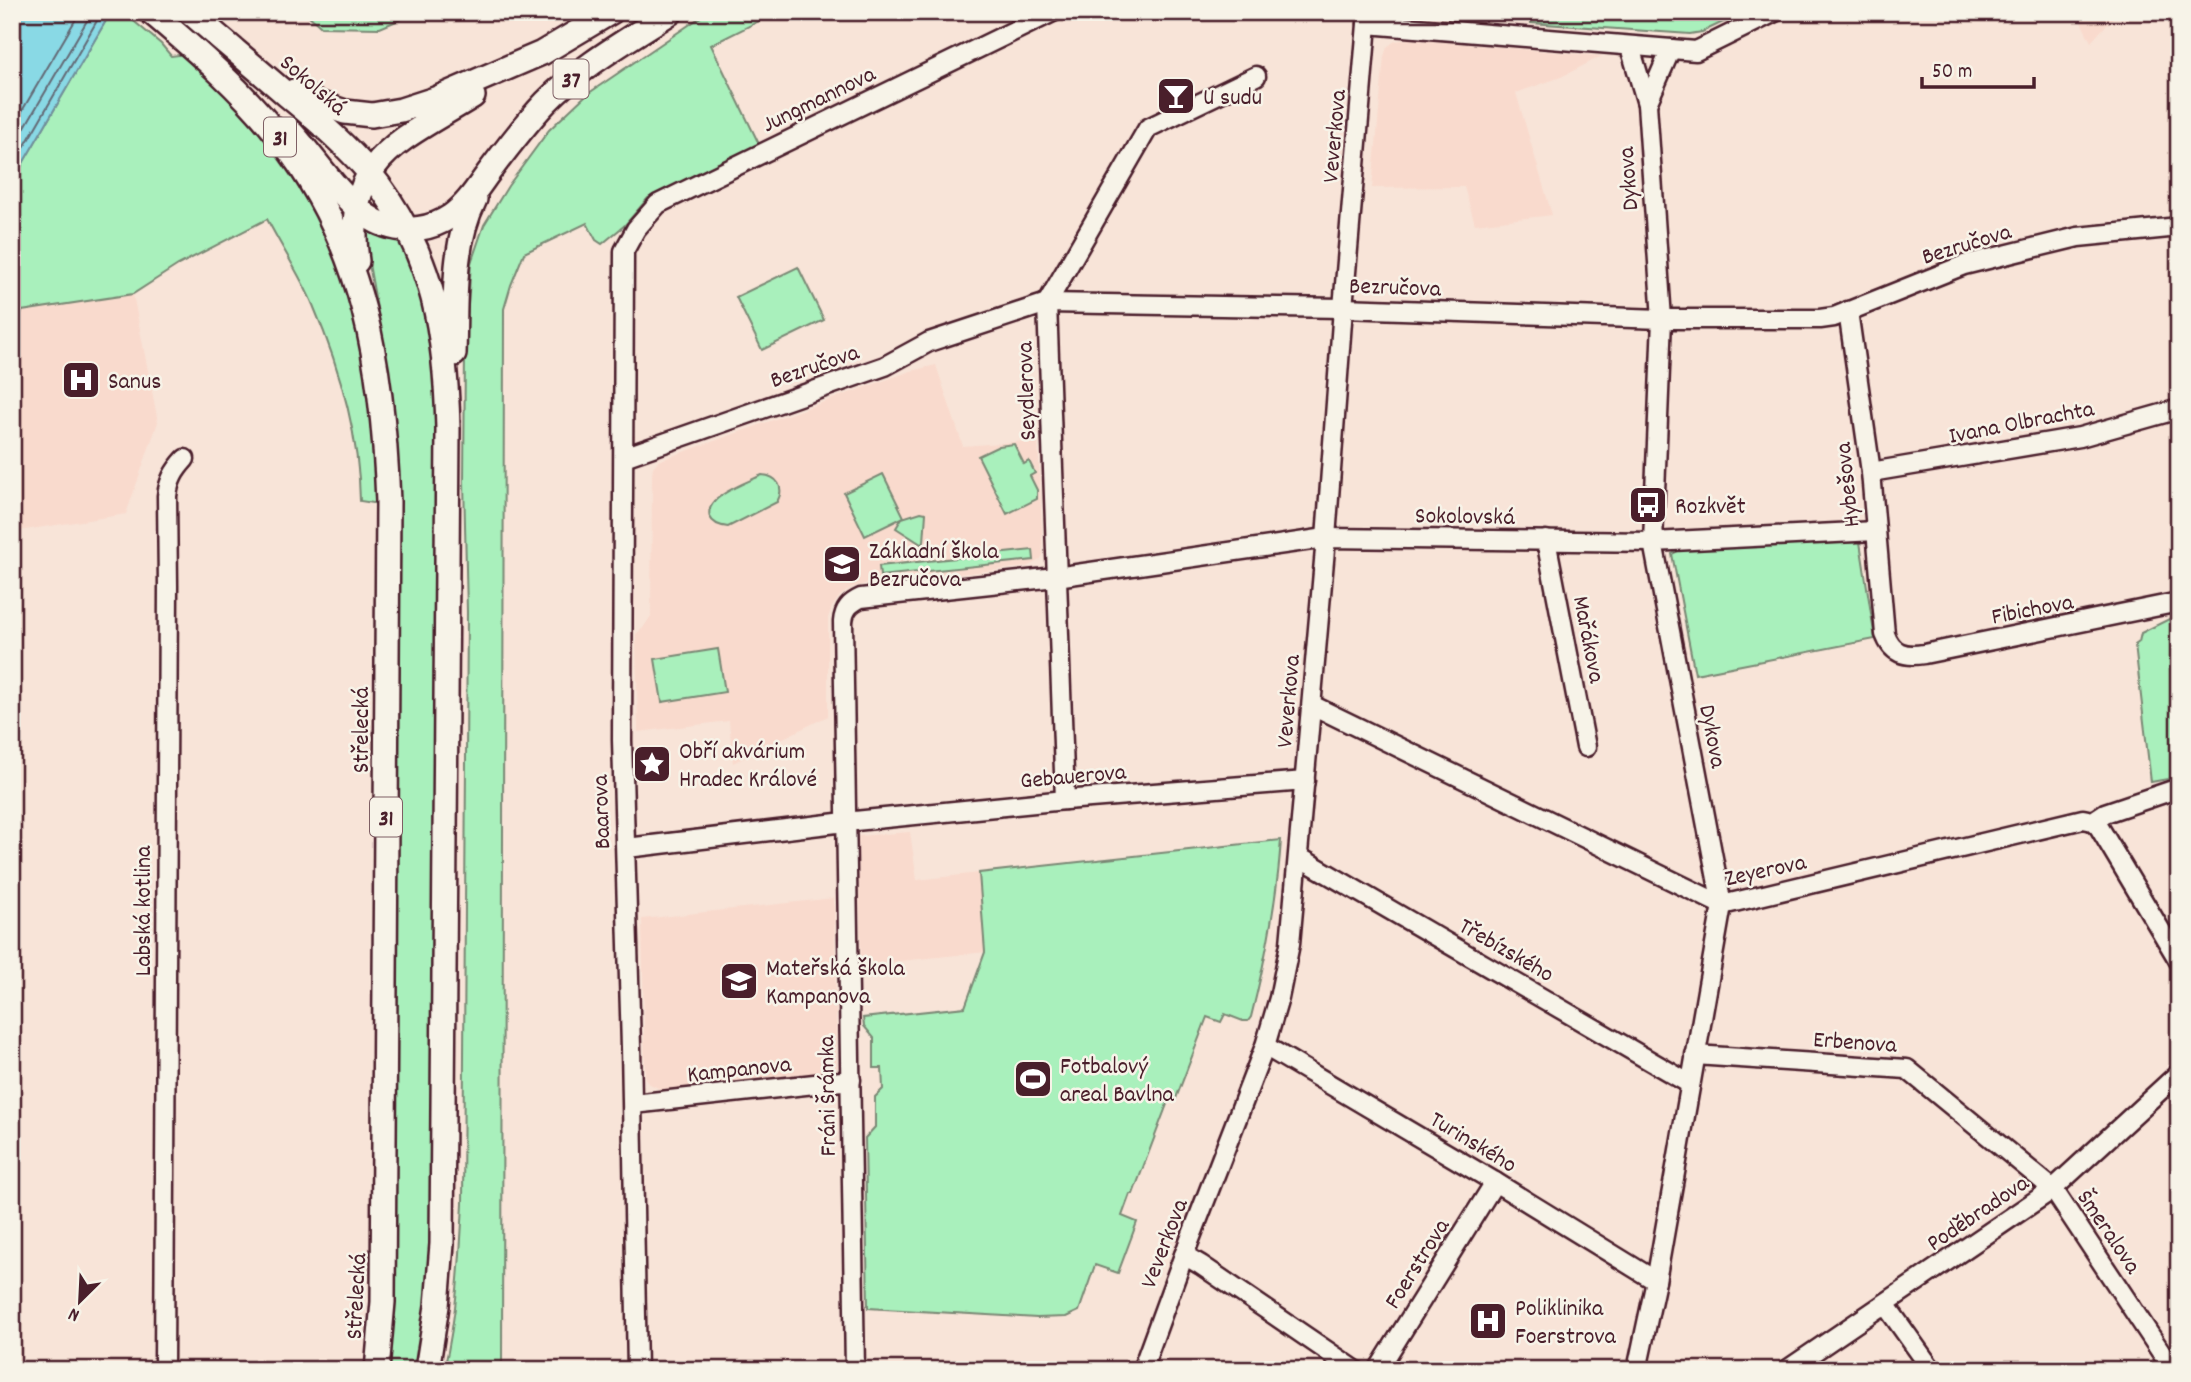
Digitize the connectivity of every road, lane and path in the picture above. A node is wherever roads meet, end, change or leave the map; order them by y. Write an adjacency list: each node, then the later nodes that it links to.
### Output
1 (190, 12): 10 (main road, Sokolská / 31)
2 (611, 12): 11 (main road, 37)
3 (671, 12): 15 (main road, 37)
4 (1054, 12): 20 (street, Jungmannova)
5 (1774, 12): 9 (street)
6 (153, 14): 12 (main road, 31)
7 (1367, 18): 8 (street); 22 (street, Veverkova)
8 (1630, 47): 9 (street); 14 (street, Dykova)
9 (1671, 49): 14 (street, Dykova)
10 (237, 52): 11 (main road); 16 (main road, Sokolská / 31)
11 (542, 53): 16 (main road)
12 (210, 62): 17 (main road); 25 (main road, Střelecká / 31)
13 (1256, 76): 21 (street)
14 (1647, 104): 24 (street, Dykova)
15 (492, 169): 19 (main road); 27 (main road)
16 (369, 173): 17 (main road); 19 (main road, 31)
17 (356, 208): 19 (main road); 25 (main road)
18 (2179, 227): 23 (street, Bezručova)
19 (406, 229): 27 (main road, 31)
20 (624, 251): 28 (street, Baarova)
21 (1047, 303): 22 (street, Bezručova); 28 (street, Bezručova); 35 (street, Seydlerova)
22 (1343, 308): 24 (street, Bezručova); 32 (street, Veverkova)
23 (1848, 312): 24 (street, Bezručova); 30 (street, Hybešova)
24 (1662, 319): 34 (street, Dykova)
25 (371, 333): 61 (main road, Střelecká / 31)
26 (2179, 409): 30 (street, Ivana Olbrachta)
27 (448, 429): 62 (main road, 31)
28 (624, 457): 45 (street, Baarova)
29 (185, 459): 60 (street, Labská kotlina)
30 (1871, 472): 31 (street, Hybešova)
31 (1876, 531): 34 (street, Sokolovská); 37 (street, Hybešova)
32 (1326, 538): 33 (street, Sokolovská); 35 (street, Sokolovská); 38 (street, Veverkova)
33 (1546, 540): 34 (street, Sokolovská); 39 (street, Mařákova)
34 (1653, 542): 47 (street, Dykova)
35 (1056, 577): 42 (street, Seydlerova); 44 (street)
36 (2179, 602): 37 (street, Fibichova)
37 (1895, 651)
38 (1312, 705): 40 (street, Veverkova); 47 (street, Zeyerova)
39 (1586, 747)
40 (1305, 780): 42 (street, Gebauerova); 46 (street, Veverkova)
41 (2176, 789): 43 (street, Zeyerova)
42 (1065, 800): 44 (street, Gebauerova)
43 (2092, 821): 47 (street, Zeyerova); 48 (street)
44 (845, 822): 45 (street, Gebauerova); 52 (street, Fráni Šrámka)
45 (626, 848): 54 (street, Baarova)
46 (1299, 857): 49 (street, Veverkova); 53 (street, Třebízského)
47 (1722, 905): 50 (street, Dykova)
48 (2179, 961)
49 (1265, 1046): 55 (street, Turinského); 57 (street, Veverkova)
50 (1695, 1055): 53 (street, Dykova); 56 (street, Erbenova)
51 (2179, 1073): 56 (street, Poděbradova)
52 (851, 1080): 54 (street, Kampanova); 64 (street, Fráni Šrámka)
53 (1690, 1084): 58 (street, Dykova)
54 (633, 1104): 63 (street, Baarova)
55 (1495, 1182): 58 (street, Turinského); 67 (street, Foerstrova)
56 (2053, 1189): 59 (street, Poděbradova); 71 (street, Šmeralova)
57 (1184, 1255): 65 (street, Veverkova); 66 (street)
58 (1656, 1282): 68 (street, Dykova)
59 (1885, 1304): 69 (street, Poděbradova); 70 (street)
60 (164, 1370)
61 (377, 1370)
62 (427, 1370)
63 (638, 1370)
64 (855, 1370)
65 (1142, 1370)
66 (1355, 1370)
67 (1378, 1370)
68 (1637, 1370)
69 (1787, 1370)
70 (1931, 1370)
71 (2173, 1370)

